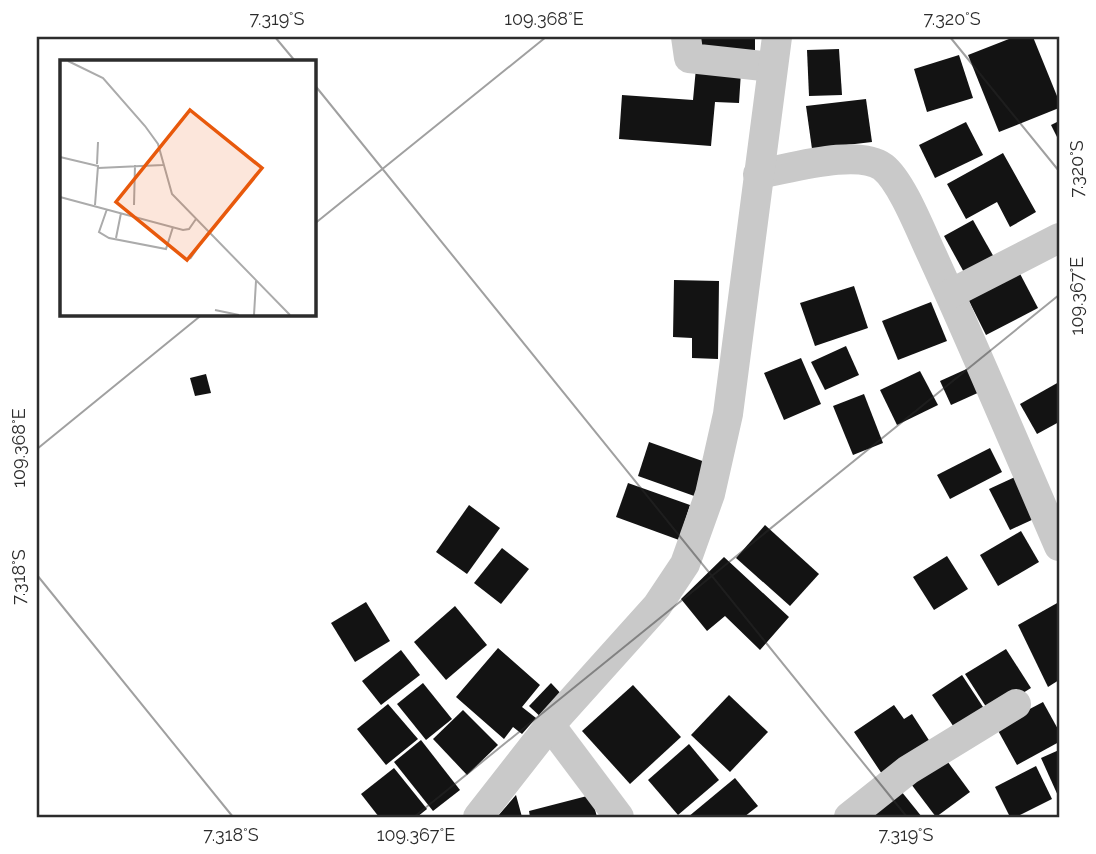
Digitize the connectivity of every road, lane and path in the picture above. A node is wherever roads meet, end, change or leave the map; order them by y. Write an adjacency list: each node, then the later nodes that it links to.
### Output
1 (687, 37): 3 (street)
2 (777, 37): 3 (street)
3 (772, 67): 4 (street)
4 (758, 174): 6 (street); 9 (street)
5 (1059, 237): 6 (street)
6 (950, 294): 7 (street)
7 (1059, 547)
8 (1016, 704): 12 (street)
9 (550, 725): 10 (street); 11 (street)
10 (478, 817)
11 (619, 817)
12 (849, 817)

